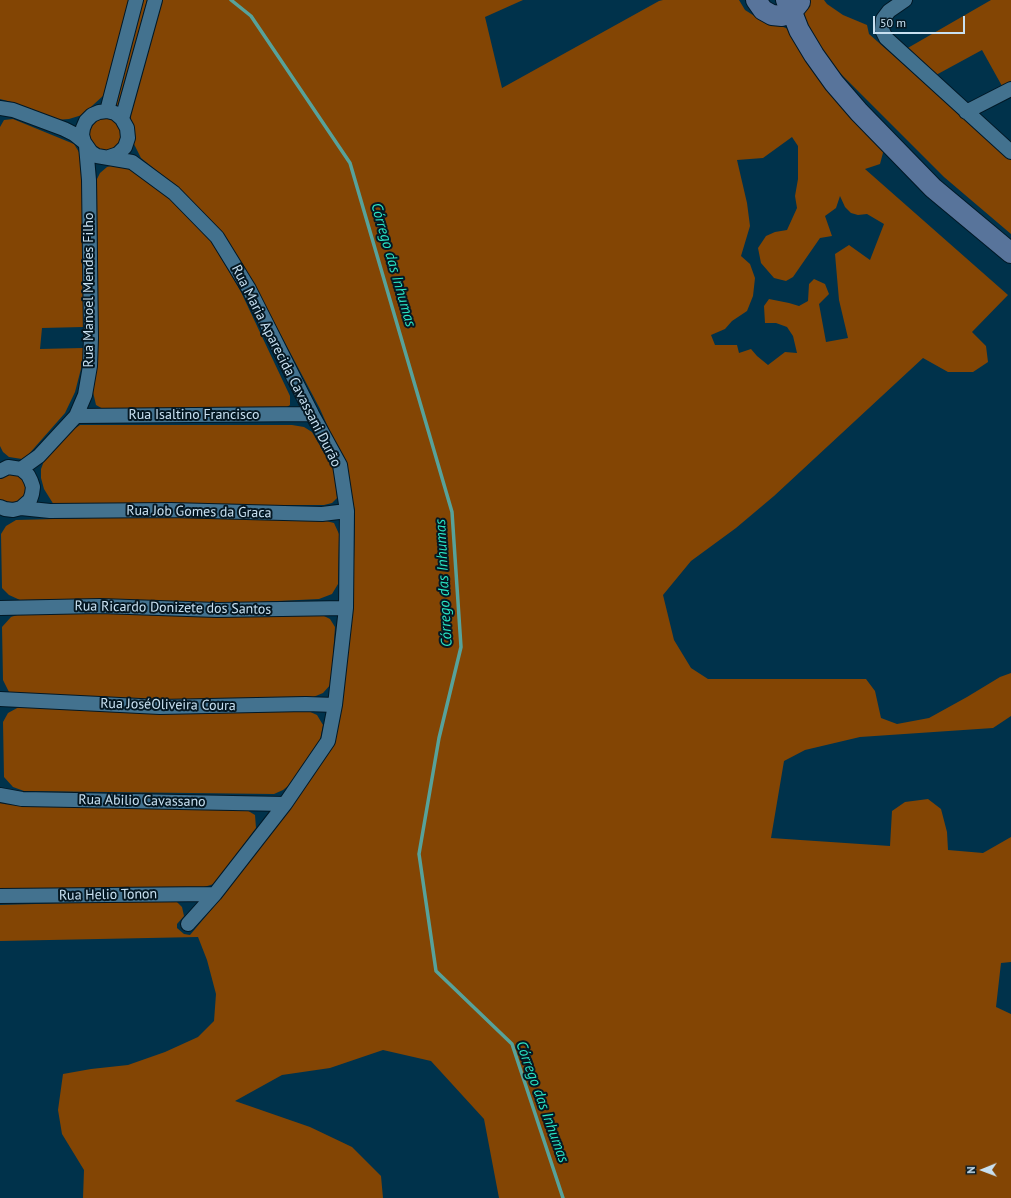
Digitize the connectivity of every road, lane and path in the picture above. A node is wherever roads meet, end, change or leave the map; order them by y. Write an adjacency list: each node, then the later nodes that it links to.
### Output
1 (136, 0): 8 (street)
2 (155, 0): 10 (street)
3 (756, 0): 5 (main road)
4 (904, 0): 9 (street)
5 (793, 10): 19 (main road)
6 (1011, 89): 9 (street)
7 (0, 108): 12 (street)
8 (107, 111): 10 (street); 11 (street)
9 (966, 112): 15 (street)
10 (122, 118): 13 (street)
11 (86, 121): 12 (street); 14 (street)
12 (64, 129): 14 (street)
13 (128, 138): 16 (street); 17 (street)
14 (85, 144): 16 (street); 18 (street, Rua Manoel Mendes Filho)
15 (1011, 152)
16 (106, 157): 17 (street, Rua Maria Aparecida Cavassani Durão); 18 (street)
17 (132, 162): 20 (street, Rua Maria Aparecida Cavassani Durão)
18 (89, 180): 21 (street, Rua Manoel Mendes Filho)
19 (1011, 254)
20 (312, 414): 21 (street, Rua Isaltino Francisco); 25 (street, Rua Maria Aparecida Cavassani Durão)
21 (76, 416): 23 (street, Rua Manoel Mendes Filho)
22 (1, 468): 23 (street)
23 (24, 472): 24 (street)
24 (25, 504): 25 (street, Rua Job Gomes da Graca); 26 (street, Rua Job Gomes da Graca)
25 (347, 511): 28 (street, Rua Maria Aparecida Cavassani Durão)
26 (2, 512)
27 (0, 608): 28 (street, Rua Ricardo Donizete dos Santos)
28 (346, 608): 30 (street, Rua Maria Aparecida Cavassani Durão)
29 (0, 699): 30 (street, Rua JoséOliveira Coura)
30 (335, 705): 32 (street, Rua Maria Aparecida Cavassani Durão)
31 (0, 795): 32 (street, Rua Abilio Cavassano)
32 (285, 804): 33 (street, Rua Maria Aparecida Cavassani Durão)
33 (215, 894): 34 (street, Rua Helio Tonon); 35 (street, Rua Maria Aparecida Cavassani Durão)
34 (0, 896)
35 (188, 924)

